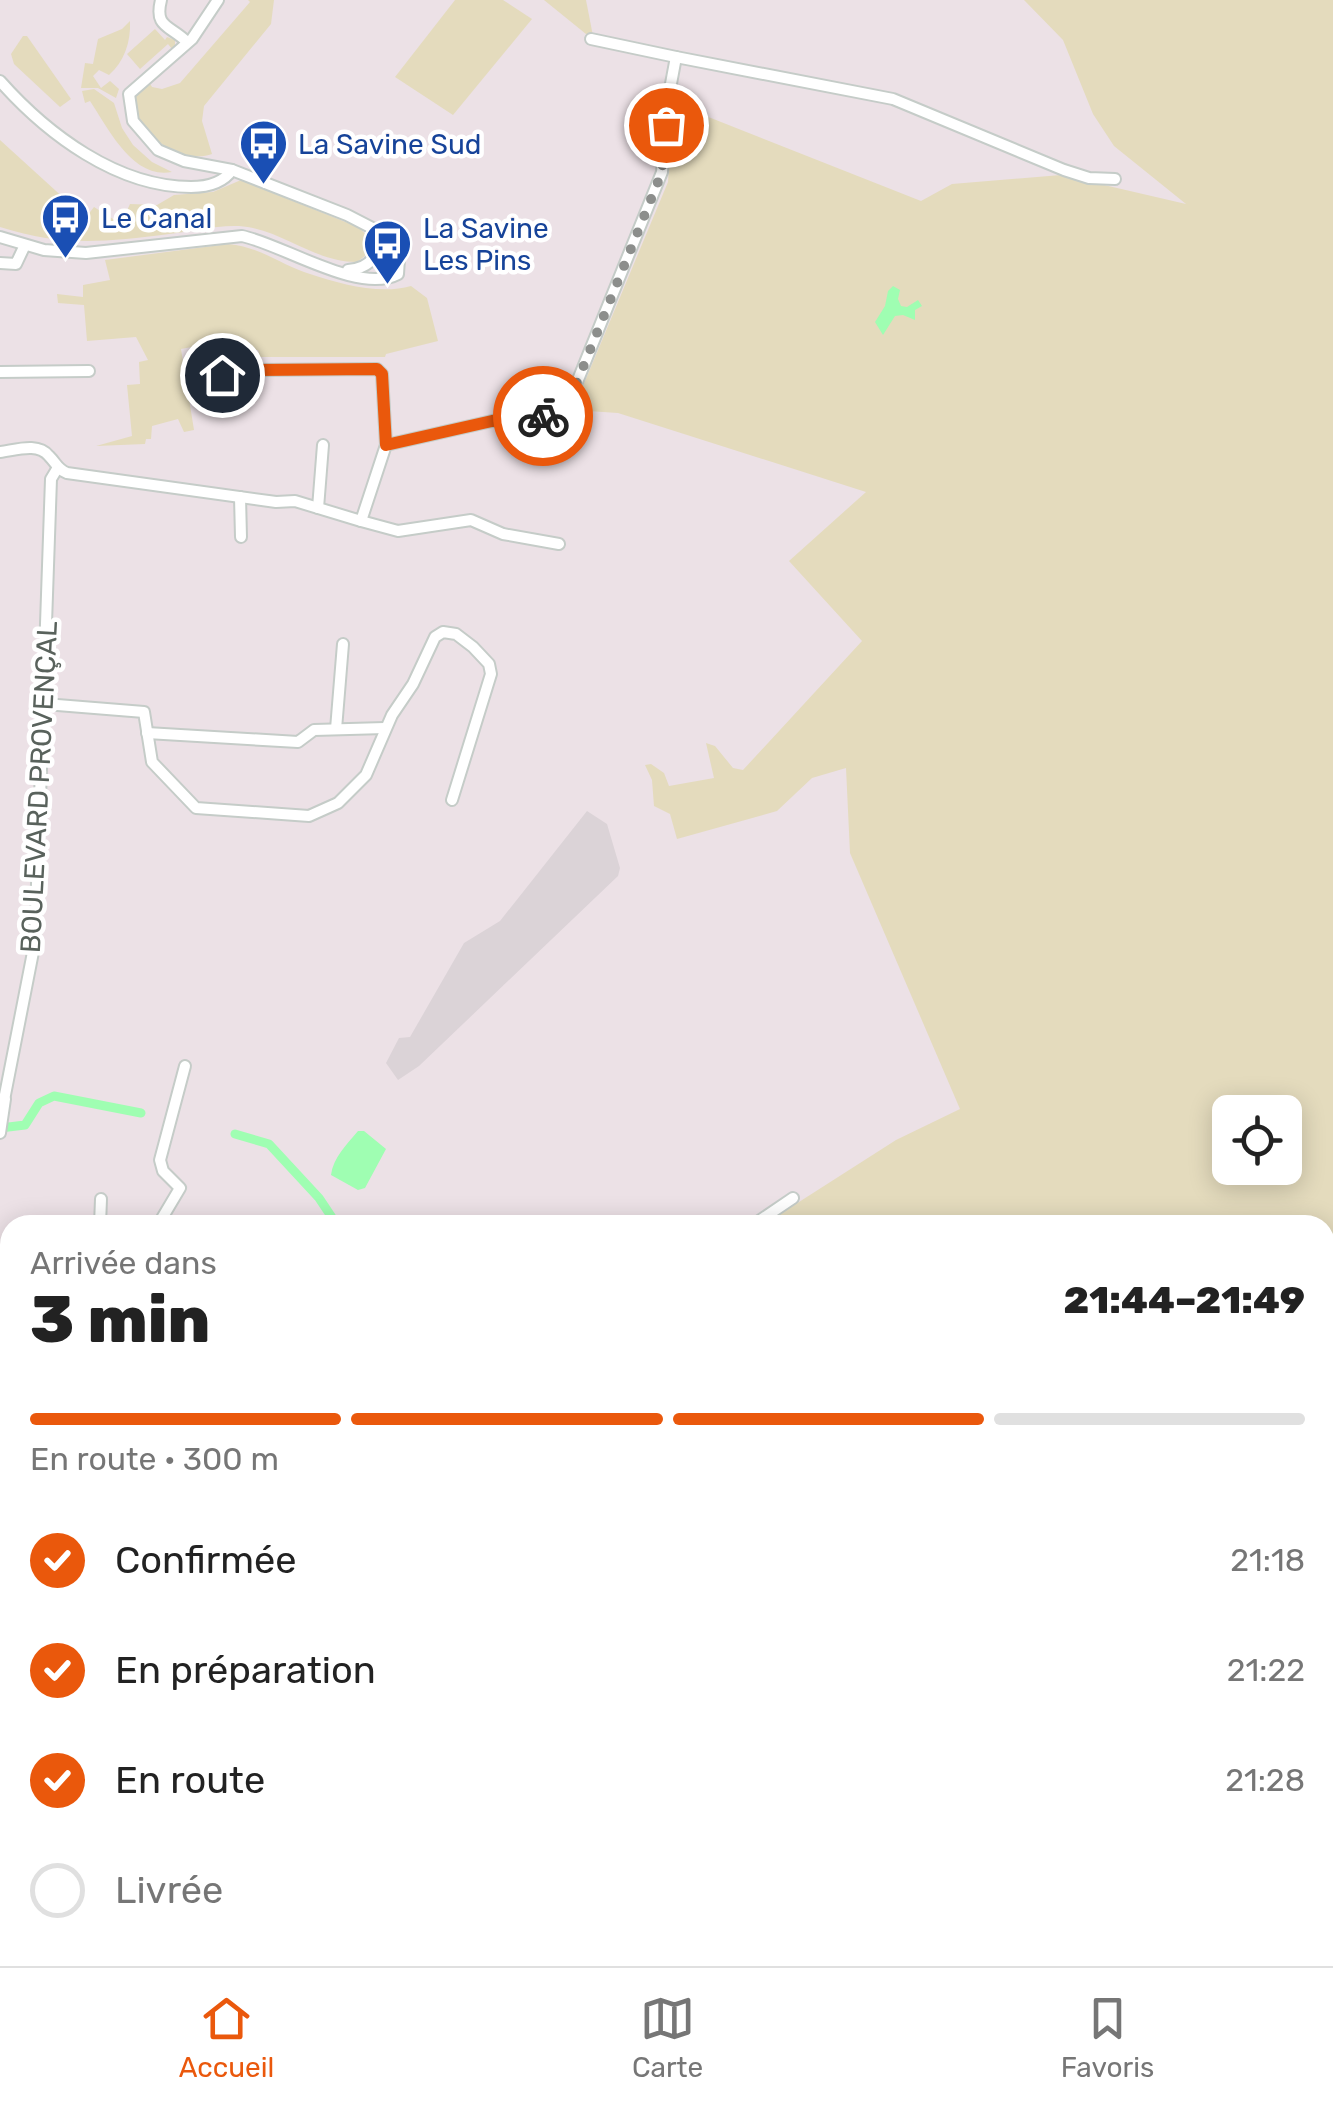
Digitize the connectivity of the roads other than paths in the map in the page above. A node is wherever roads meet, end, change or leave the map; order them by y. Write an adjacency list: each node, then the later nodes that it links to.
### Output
1 (161, 0): 4 (street)
2 (218, 0): 4 (street)
3 (591, 39): 5 (street)
4 (188, 42): 7 (street)
5 (676, 57): 8 (street); 18 (street)
6 (0, 81): 7 (street)
7 (232, 170): 9 (street)
8 (1115, 179)
9 (370, 226): 13 (street); 13 (street)
10 (0, 237): 11 (street)
11 (25, 245): 12 (street); 13 (street)
12 (0, 264)
13 (335, 270)
14 (88, 371): 15 (street)
15 (0, 372)
16 (222, 375): 18 (street)
17 (323, 445): 22 (street)
18 (386, 445): 23 (street)
19 (0, 452): 20 (street)
20 (57, 469): 21 (street); 27 (street, BOULEVARD PROVENÇAL)
21 (240, 496): 22 (street); 24 (street)
22 (318, 508): 23 (street)
23 (361, 521): 25 (street)
24 (241, 537)
25 (558, 544)
26 (343, 644): 29 (street)
27 (45, 704): 30 (street); 33 (street, BOULEVARD PROVENÇAL)
28 (385, 728): 29 (street); 30 (street); 31 (street)
29 (336, 730): 30 (street)
30 (147, 733)
31 (452, 800)
32 (185, 1066): 38 (street)
33 (3, 1099): 34 (street, BOULEVARD PROVENÇAL)
34 (0, 1133)
35 (793, 1198): 39 (street)
36 (100, 1199): 37 (street)
37 (100, 1215)
38 (164, 1215)
39 (767, 1215)

